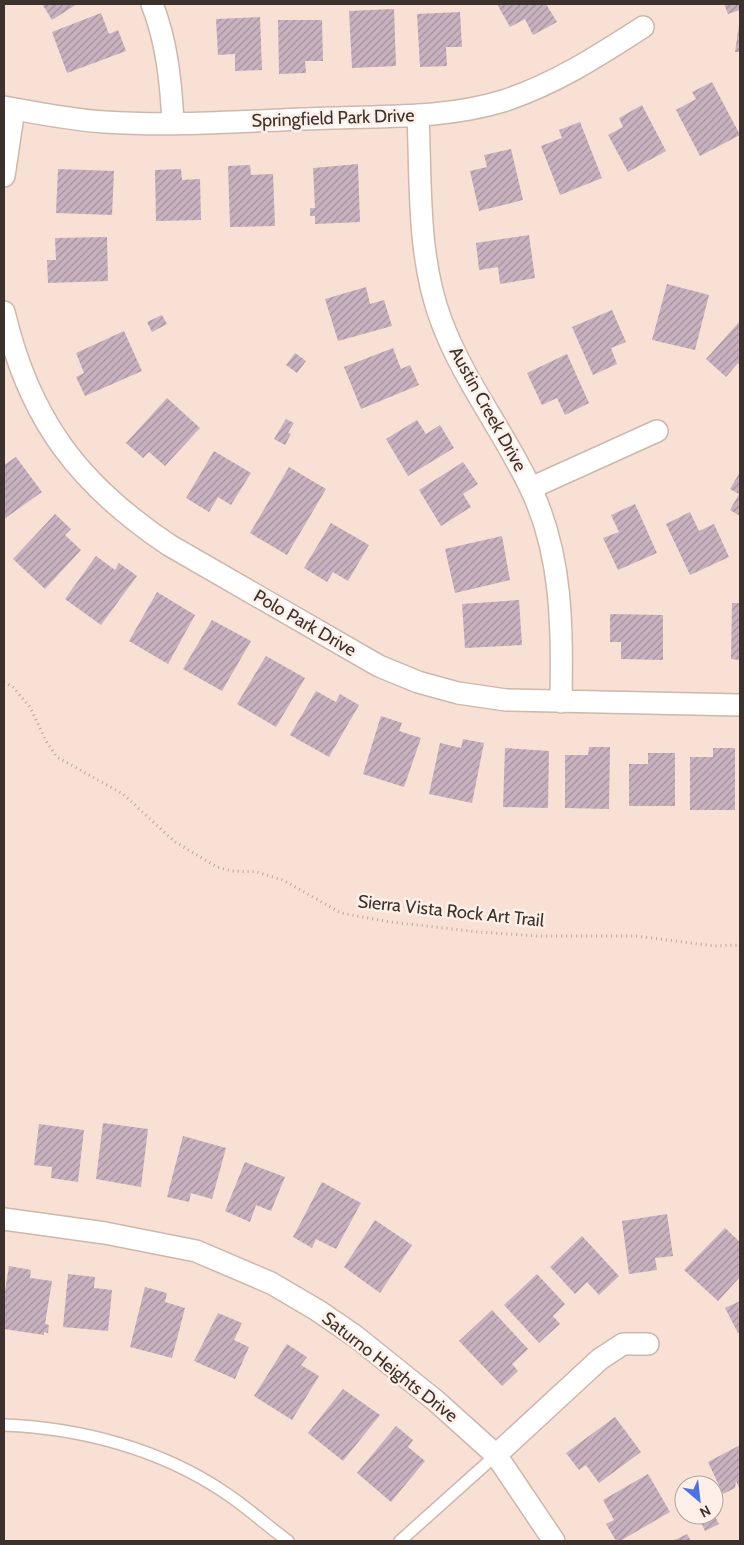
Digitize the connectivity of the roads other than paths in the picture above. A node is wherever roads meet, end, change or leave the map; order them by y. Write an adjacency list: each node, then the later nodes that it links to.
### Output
1 (152, 4): 5 (street)
2 (643, 27): 4 (street, Springfield Park Drive)
3 (9, 108): 5 (street, Springfield Park Drive); 6 (street)
4 (418, 115): 5 (street, Springfield Park Drive); 9 (street, Austin Creek Drive)
5 (173, 124)
6 (4, 176)
7 (4, 312): 10 (street, Polo Park Drive)
8 (657, 431): 9 (street)
9 (531, 488): 10 (street, Austin Creek Drive)
10 (561, 702): 11 (street, Polo Park Drive)
11 (740, 705)
12 (4, 1219): 15 (street, Saturno Heights Drive)
13 (648, 1344): 15 (street)
14 (4, 1425): 16 (lane)
15 (496, 1454): 17 (lane); 18 (street, Saturno Heights Drive)
16 (288, 1541)
17 (400, 1541)
18 (554, 1541)

